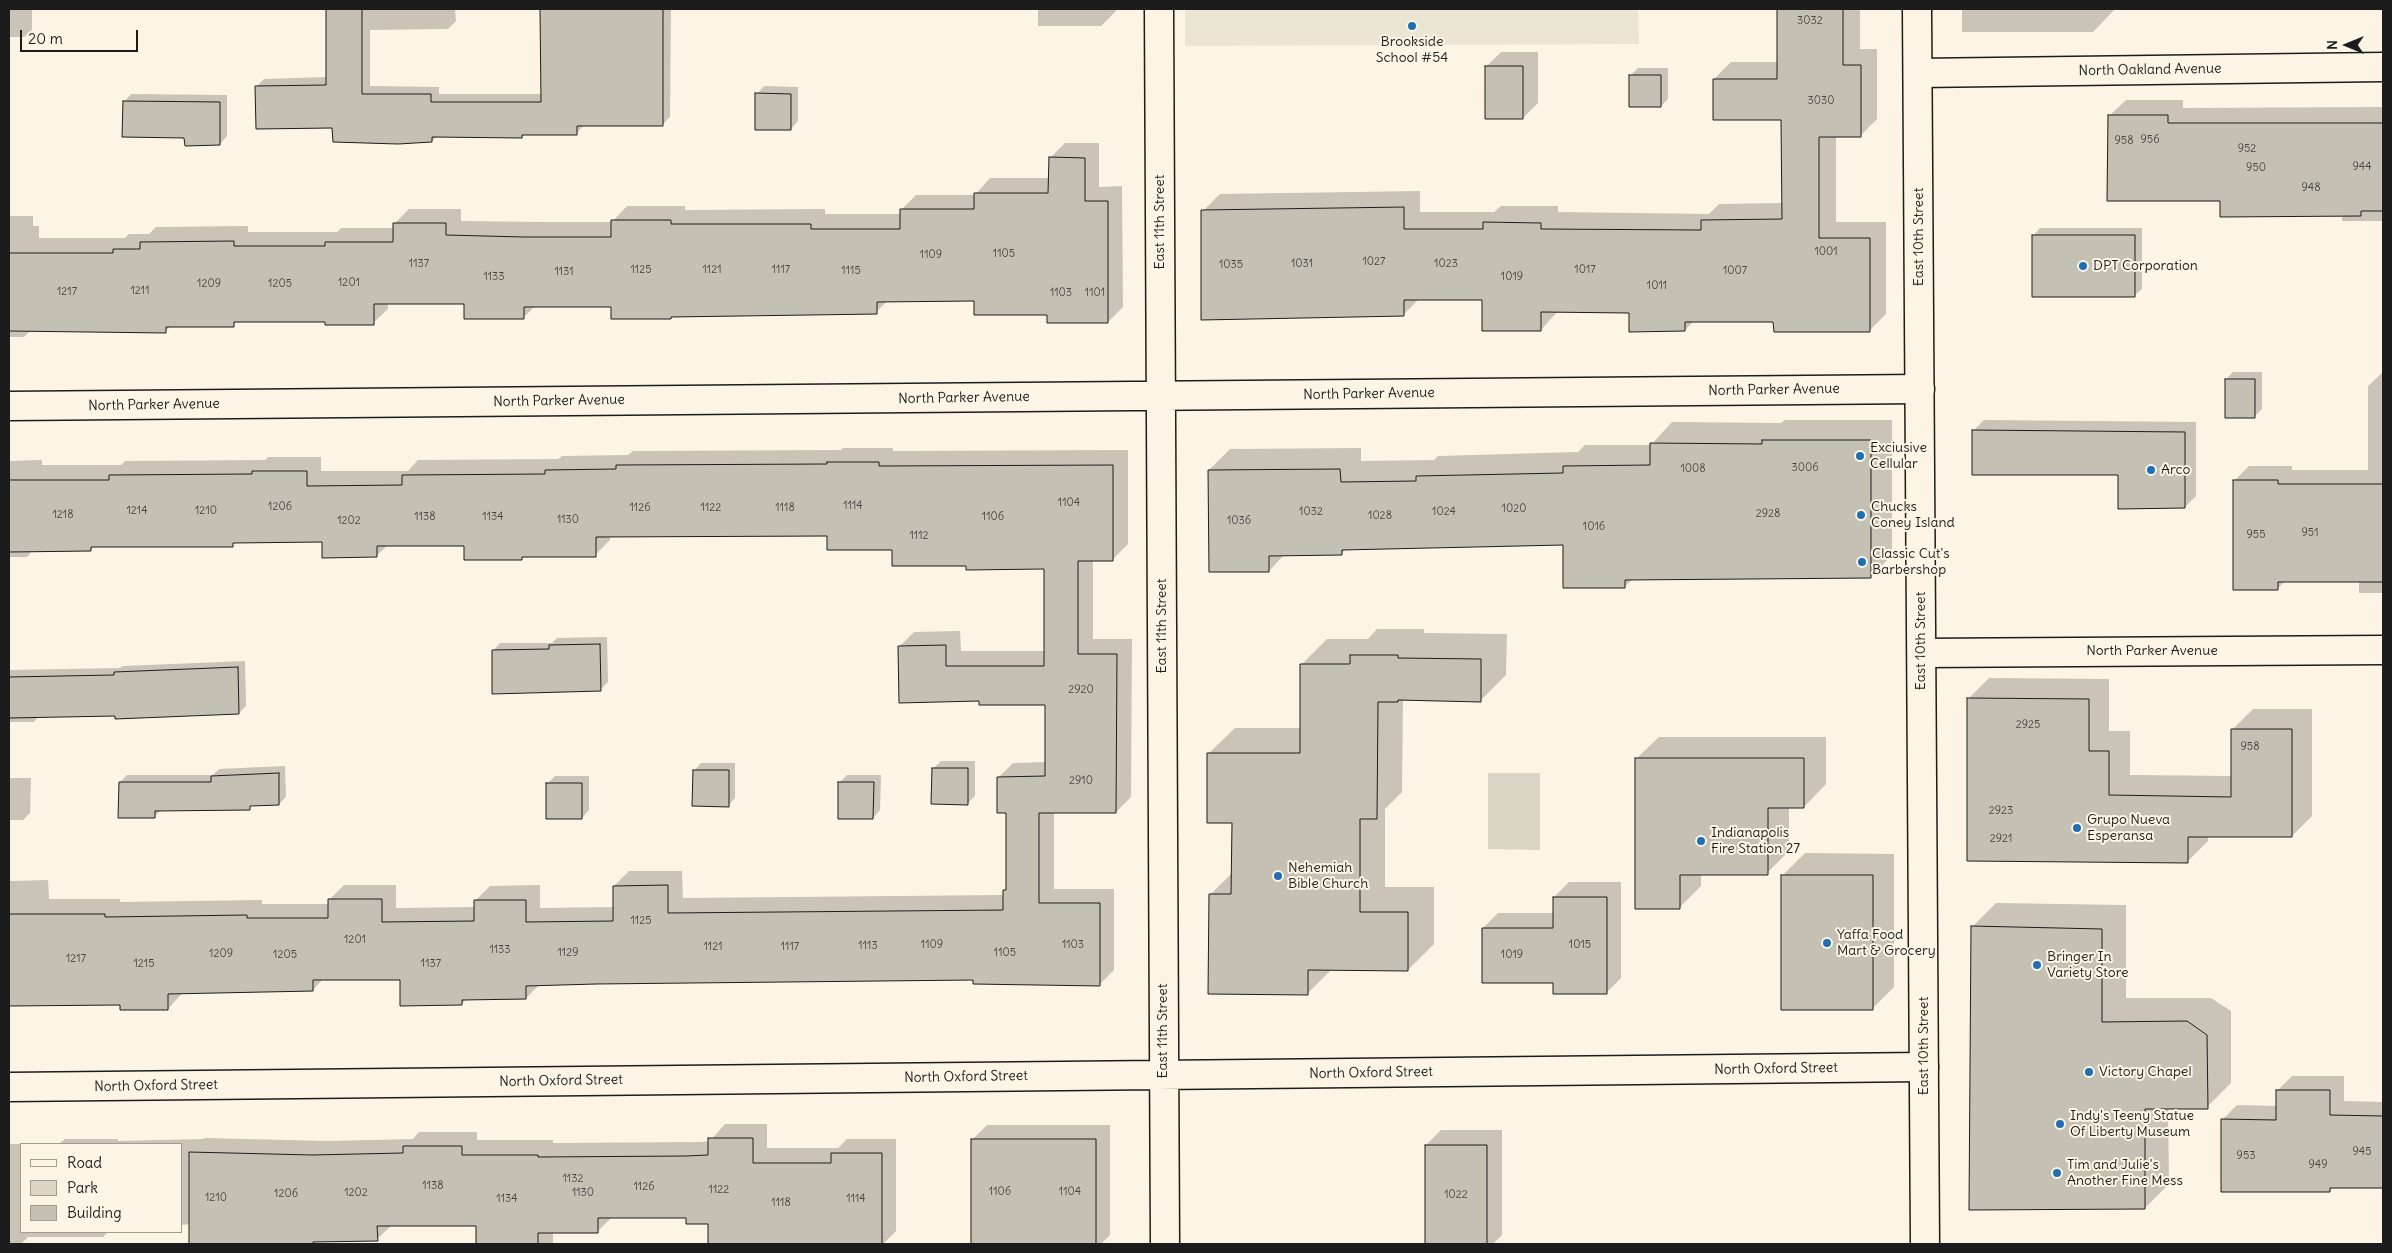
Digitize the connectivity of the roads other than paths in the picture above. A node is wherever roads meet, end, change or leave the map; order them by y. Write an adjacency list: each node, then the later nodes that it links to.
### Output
1 (1159, 9): 6 (street, East 11th Street)
2 (1917, 9): 4 (street, East 10th Street)
3 (2383, 67): 4 (street, North Oakland Avenue)
4 (1918, 73): 5 (street, East 10th Street)
5 (1920, 389): 6 (street, North Parker Avenue); 9 (street, East 10th Street)
6 (1161, 396): 7 (street, North Parker Avenue); 11 (street, East 11th Street)
7 (9, 406)
8 (2383, 650): 9 (street, North Parker Avenue)
9 (1922, 653): 10 (street, East 10th Street)
10 (1924, 1068): 11 (street, North Oxford Street); 14 (street, East 10th Street)
11 (1164, 1075): 12 (street, North Oxford Street); 13 (street, East 11th Street)
12 (9, 1087)
13 (1165, 1244)
14 (1925, 1244)

